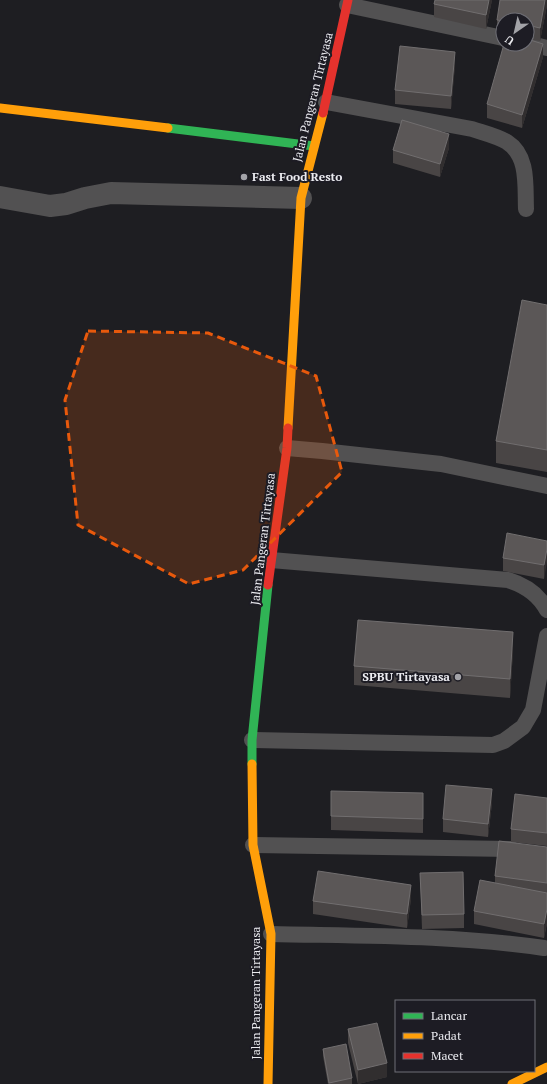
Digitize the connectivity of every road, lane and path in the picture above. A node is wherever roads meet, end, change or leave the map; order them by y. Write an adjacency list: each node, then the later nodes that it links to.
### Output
1 (348, 2): 2 (lane); 5 (main road, Jalan Pangeran Tirtayasa)
2 (495, 36)
3 (535, 45): 4 (lane)
4 (547, 48)
5 (326, 102): 7 (main road, Jalan Pangeran Tirtayasa); 10 (lane)
6 (0, 108): 7 (main road)
7 (314, 146): 9 (main road, Jalan Pangeran Tirtayasa)
8 (0, 197): 9 (street)
9 (301, 198): 11 (main road, Jalan Pangeran Tirtayasa)
10 (526, 209)
11 (286, 448): 12 (lane); 13 (main road, Jalan Pangeran Tirtayasa)
12 (547, 486)
13 (272, 560): 14 (lane); 16 (main road, Jalan Pangeran Tirtayasa)
14 (547, 610)
15 (547, 636): 16 (lane)
16 (252, 740): 17 (main road, Jalan Pangeran Tirtayasa)
17 (254, 845): 18 (lane); 19 (main road, Jalan Pangeran Tirtayasa)
18 (512, 849)
19 (271, 934): 20 (lane); 22 (main road, Jalan Pangeran Tirtayasa)
20 (544, 948)
21 (547, 1067): 23 (main road)
22 (268, 1084)
23 (512, 1084)

